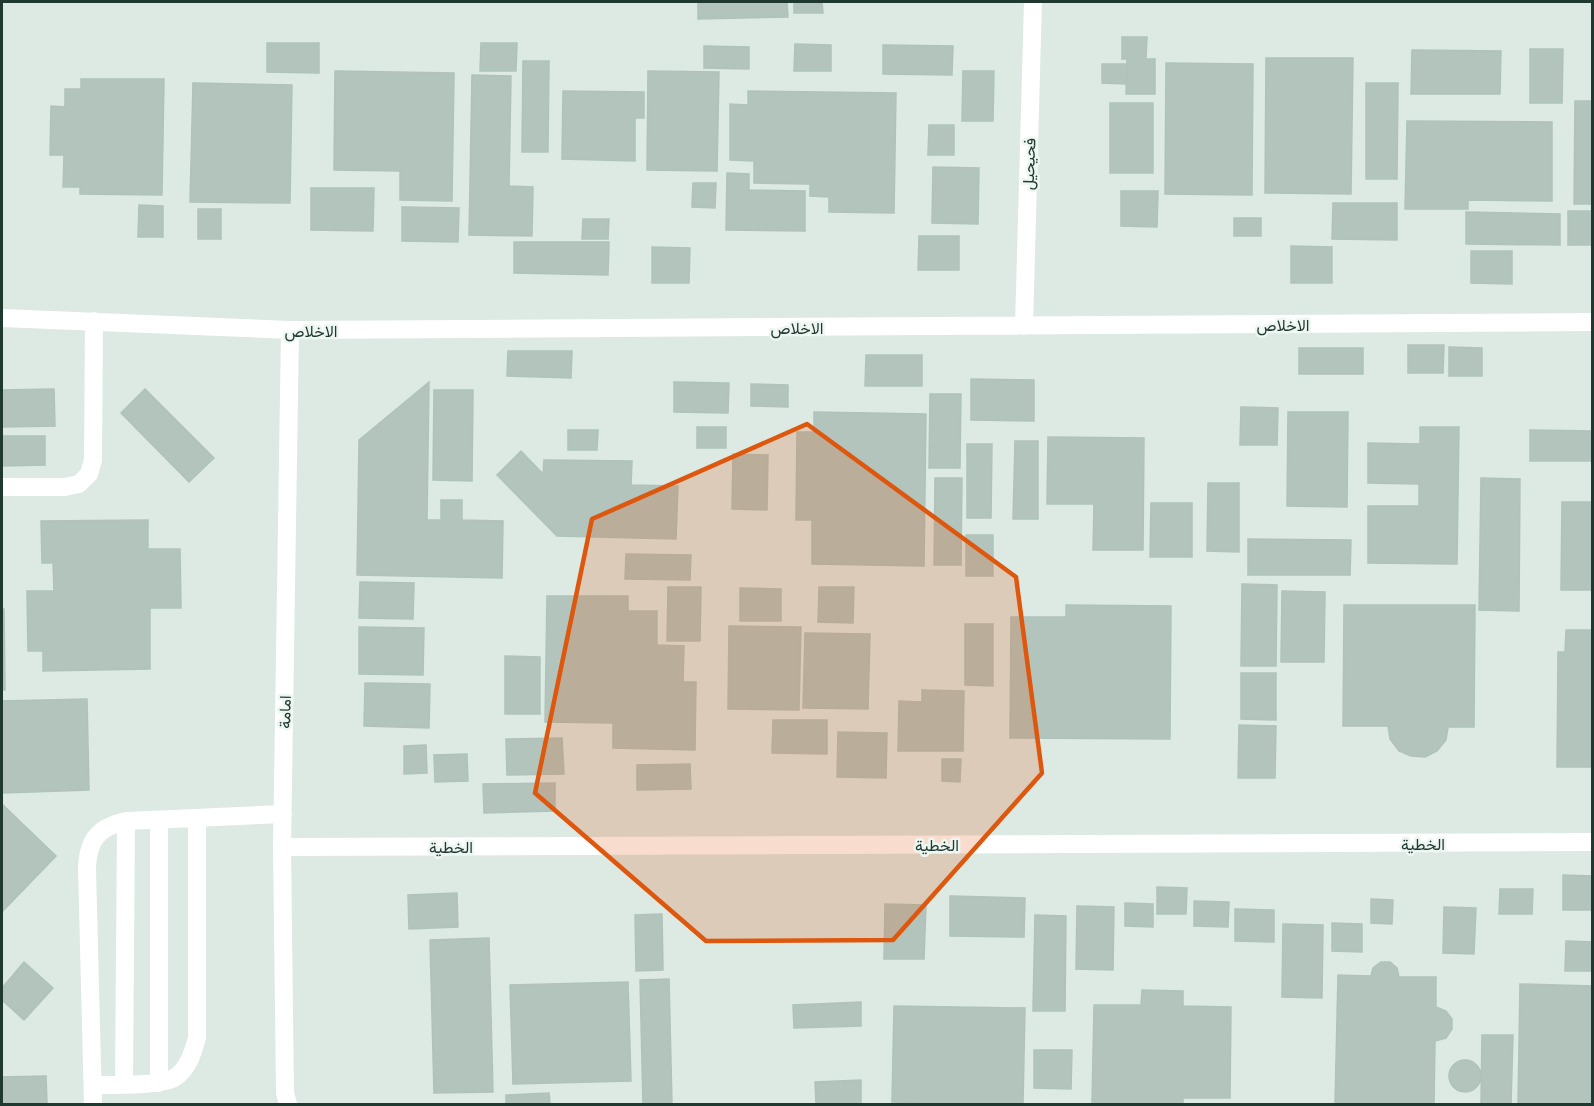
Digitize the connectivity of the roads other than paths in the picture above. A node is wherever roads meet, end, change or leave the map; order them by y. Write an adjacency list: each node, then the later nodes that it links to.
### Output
1 (1033, 2): 5 (street, فحيحيل)
2 (2, 318): 3 (street, الاخلاص)
3 (94, 321): 6 (street, الاخلاص); 7 (street)
4 (1593, 322): 5 (street, الاخلاص)
5 (1024, 326): 6 (street, الاخلاص)
6 (290, 330): 8 (street, امامة)
7 (2, 487)
8 (283, 814): 9 (street); 13 (street, امامة)
9 (197, 818): 10 (street); 14 (street)
10 (159, 820): 11 (street); 14 (street)
11 (126, 821): 15 (street); 16 (street)
12 (1593, 842): 13 (street, الخطية)
13 (282, 847): 17 (street, امامة)
14 (159, 1083): 15 (street)
15 (124, 1084): 16 (street)
16 (93, 1085): 18 (street)
17 (285, 1101)
18 (93, 1104)

